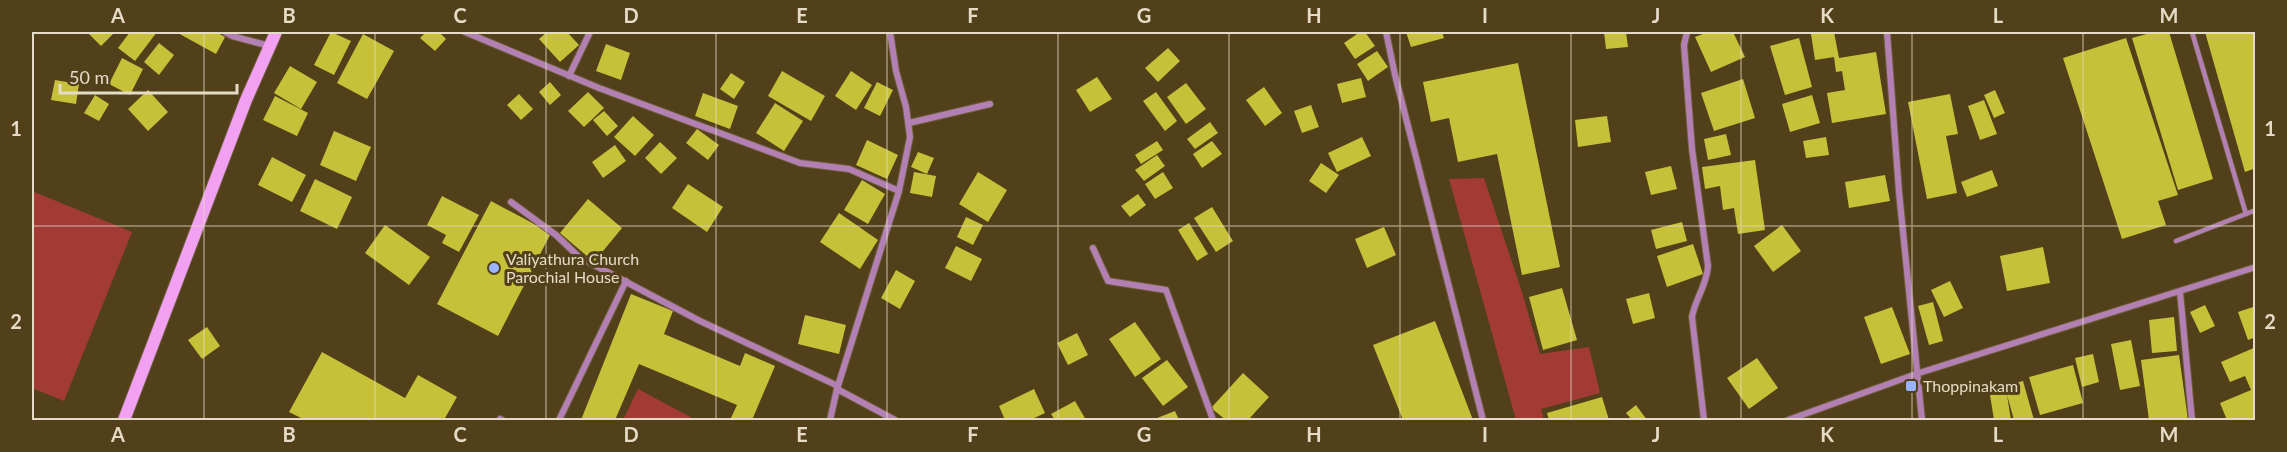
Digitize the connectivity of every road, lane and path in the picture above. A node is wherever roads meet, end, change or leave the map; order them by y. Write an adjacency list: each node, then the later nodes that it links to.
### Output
1 (225, 32): 10 (street)
2 (276, 32): 10 (main road)
3 (465, 32): 11 (street)
4 (590, 32): 11 (street)
5 (890, 32): 13 (street)
6 (1386, 32): 30 (street)
7 (1687, 32): 31 (street)
8 (1887, 32): 23 (street)
9 (2192, 32): 17 (lane)
10 (270, 46): 25 (main road)
11 (569, 76): 14 (street)
12 (990, 104): 13 (street)
13 (909, 123): 14 (street)
14 (899, 191): 24 (street)
15 (511, 202): 21 (street)
16 (2256, 210): 17 (lane)
17 (2246, 214): 18 (lane)
18 (2176, 241)
19 (1093, 248): 29 (street)
20 (2256, 267): 22 (street)
21 (626, 280): 24 (street); 26 (street)
22 (2180, 292): 23 (street); 34 (street)
23 (1919, 373): 32 (street); 33 (street)
24 (838, 388): 27 (street); 28 (street)
25 (124, 420)
26 (559, 420)
27 (830, 420)
28 (895, 420)
29 (1213, 420)
30 (1483, 420)
31 (1704, 420)
32 (1788, 420)
33 (1922, 420)
34 (2192, 420)

